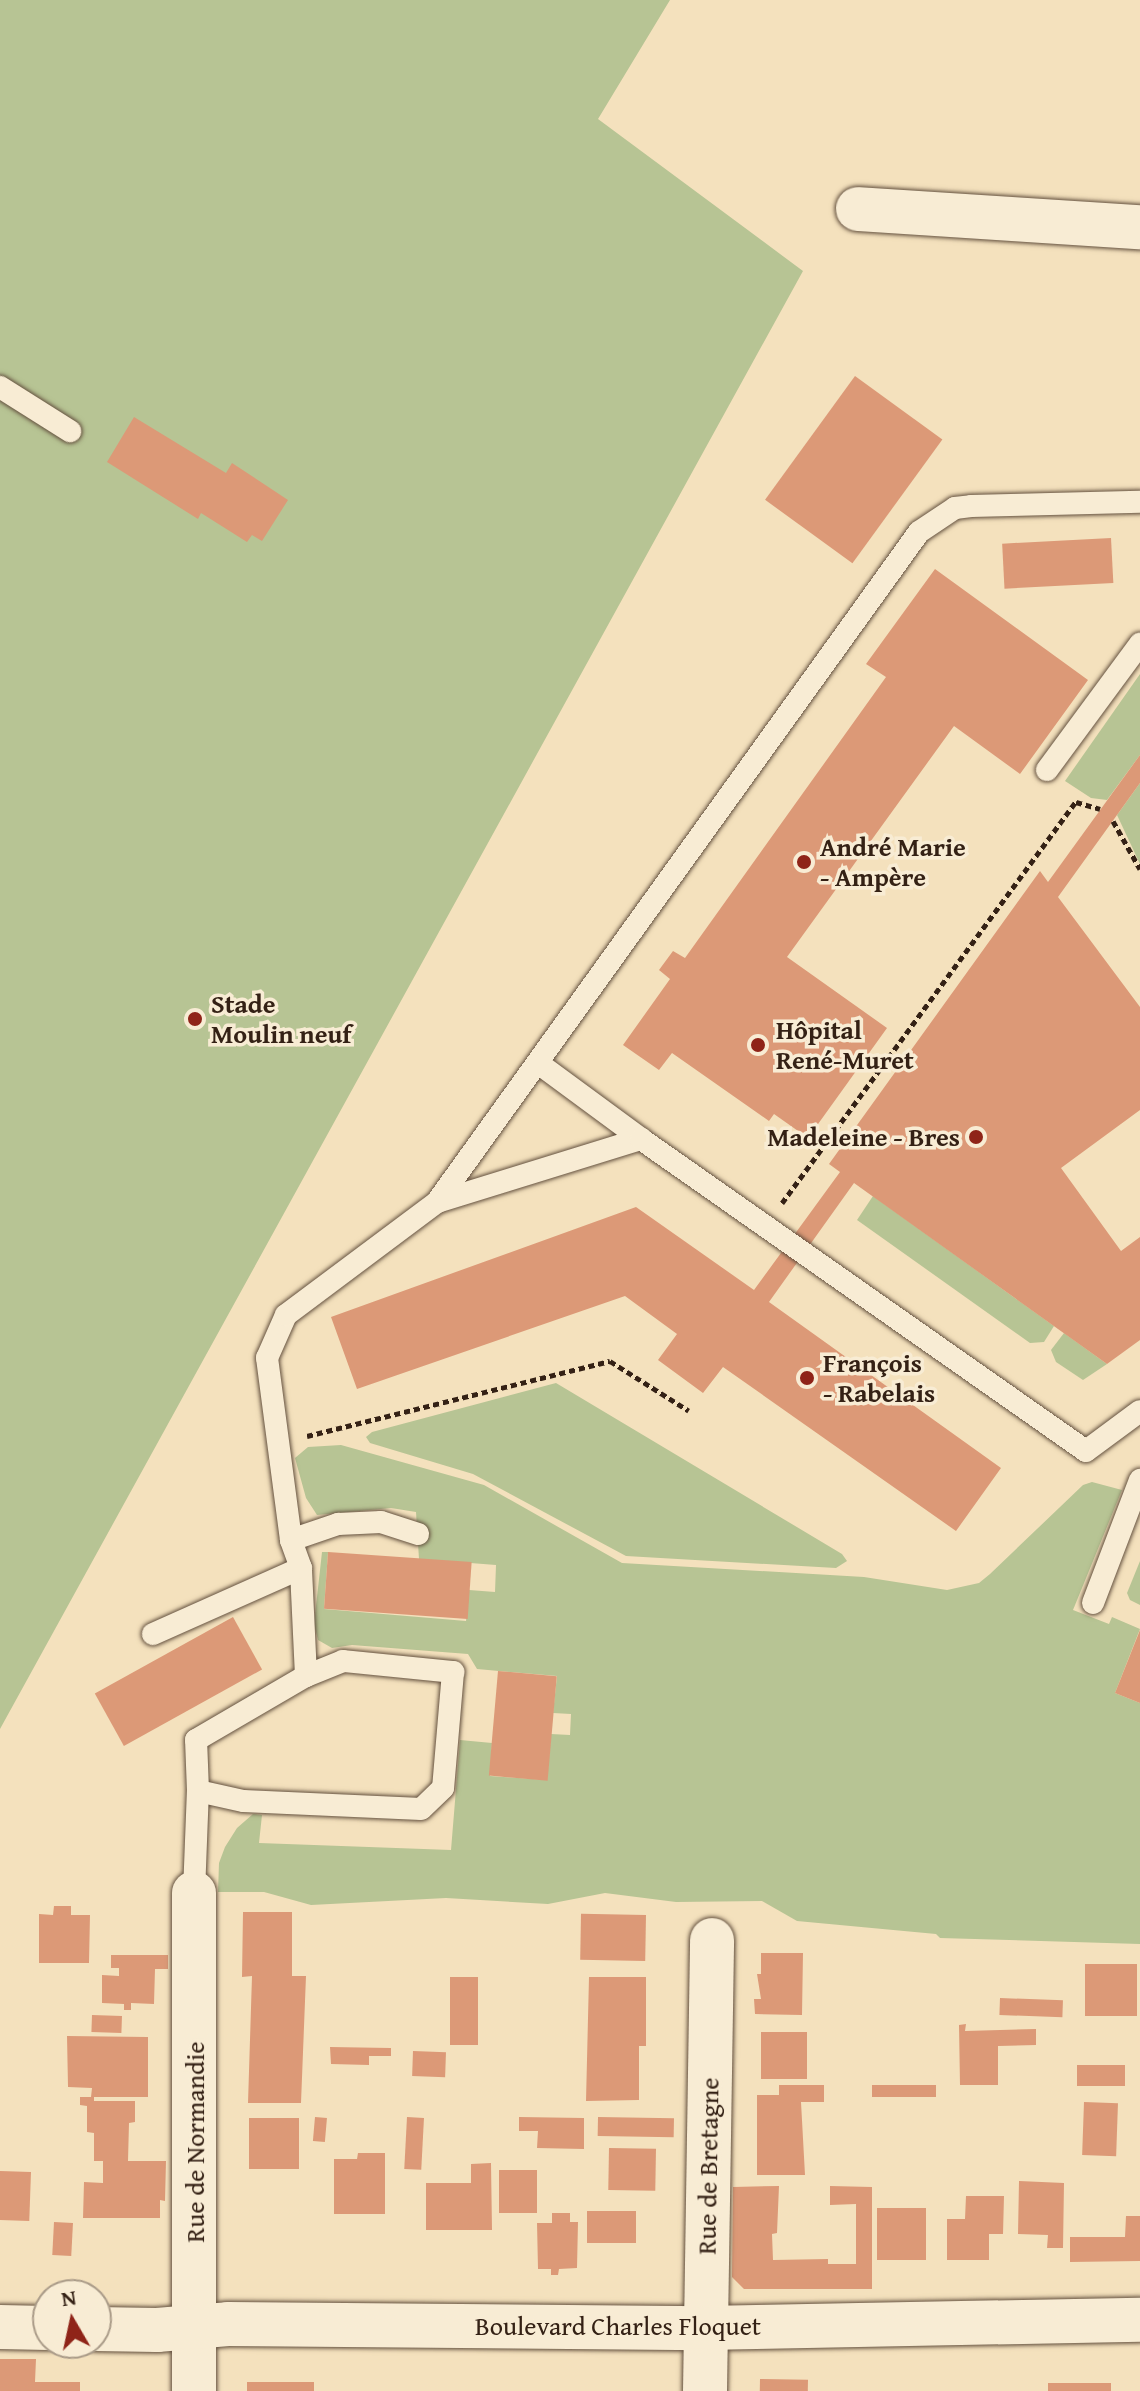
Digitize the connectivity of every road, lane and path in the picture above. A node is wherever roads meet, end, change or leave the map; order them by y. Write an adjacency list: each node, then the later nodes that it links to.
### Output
1 (858, 209): 2 (street)
2 (1140, 227)
3 (0, 387): 4 (lane)
4 (70, 431)
5 (1140, 502): 11 (lane)
6 (1140, 644): 7 (lane)
7 (1047, 770)
8 (1100, 809): 14 (path)
9 (1113, 821): 10 (path)
10 (1140, 869)
11 (538, 1063): 12 (lane); 13 (lane)
12 (641, 1139): 13 (lane); 14 (lane)
13 (437, 1202): 17 (lane)
14 (765, 1226): 16 (lane)
15 (689, 1411): 17 (path)
16 (1140, 1411)
17 (279, 1443): 20 (lane)
18 (1140, 1480): 22 (lane)
19 (418, 1534): 20 (lane)
20 (291, 1540): 21 (lane)
21 (301, 1568): 23 (lane); 24 (lane)
22 (1093, 1603)
23 (153, 1634)
24 (306, 1676): 25 (lane); 25 (lane)
25 (198, 1791): 26 (lane)
26 (194, 1893): 29 (street, Rue de Normandie)
27 (712, 1940): 32 (street, Rue de Bretagne)
28 (1140, 2320): 32 (street, Boulevard Charles Floquet)
29 (195, 2325): 32 (street, Boulevard Charles Floquet); 33 (street, Boulevard Charles Floquet); 34 (street, Rue de Normandie)
30 (0, 2327): 31 (street)
31 (32, 2328)
32 (705, 2328): 35 (street, Rue de Bretagne)
33 (112, 2329)
34 (194, 2391)
35 (705, 2391)

